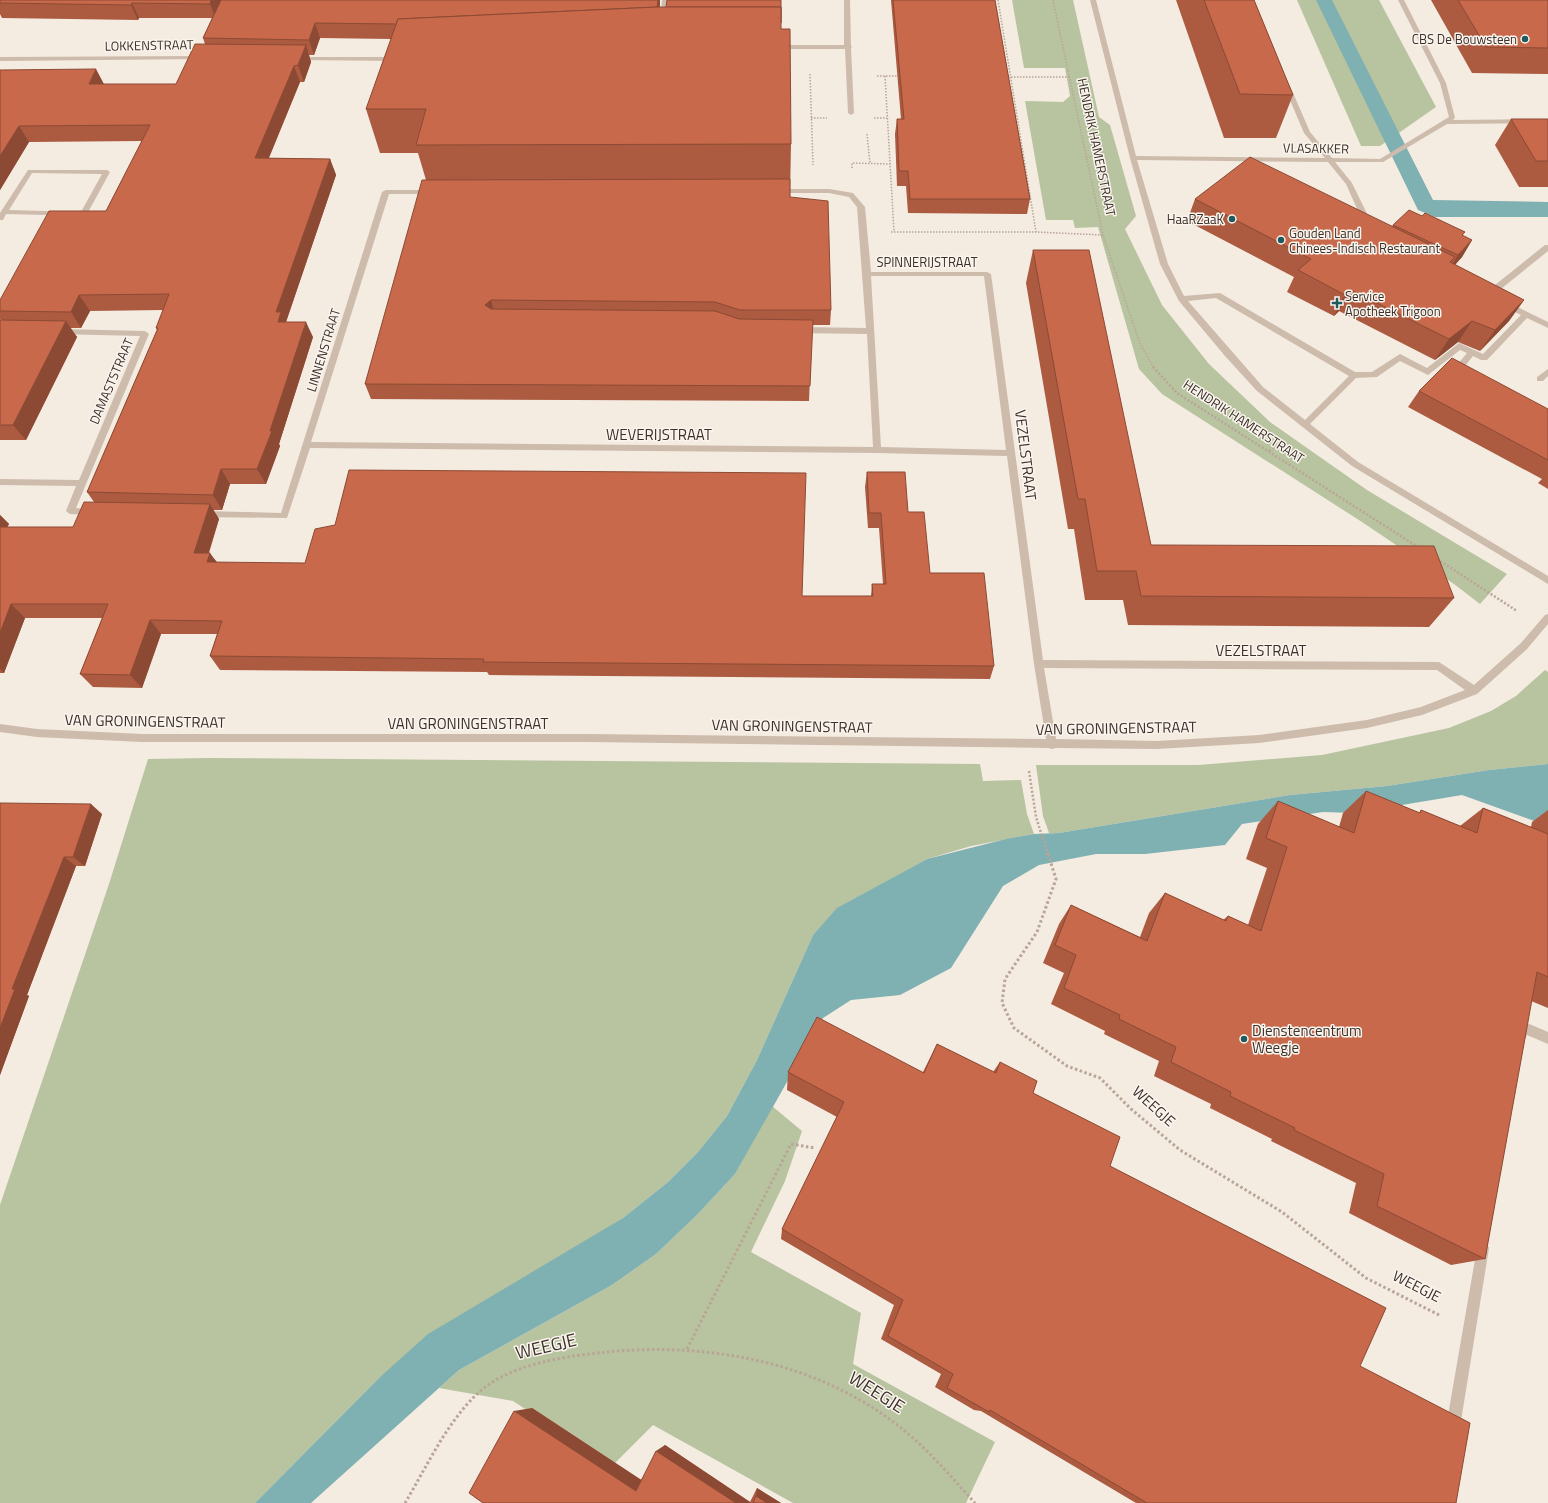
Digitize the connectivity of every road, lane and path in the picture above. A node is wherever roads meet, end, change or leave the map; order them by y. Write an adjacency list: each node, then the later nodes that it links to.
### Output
1 (665, 0): 7 (street)
2 (847, 0): 9 (street)
3 (998, 0): 21 (path)
4 (1053, 0): 22 (path, HENDRIK HAMERSTRAAT)
5 (1092, 0): 27 (street, HENDRIK HAMERSTRAAT)
6 (1401, 0): 26 (street)
7 (662, 31)
8 (770, 47): 10 (street)
9 (849, 47): 10 (street); 17 (street)
10 (810, 48): 30 (path)
11 (206, 50): 12 (street)
12 (203, 56): 13 (street, LOKKENSTRAAT); 15 (street, LOKKENSTRAAT)
13 (211, 57)
14 (288, 58): 16 (street)
15 (0, 59)
16 (402, 59)
17 (848, 76): 18 (path); 24 (street)
18 (885, 76): 19 (path); 34 (path)
19 (901, 76)
20 (1004, 77): 21 (path)
21 (1012, 77): 22 (path); 35 (path)
22 (1071, 77): 37 (path, HENDRIK HAMERSTRAAT)
23 (1284, 77): 28 (street)
24 (851, 113)
25 (1548, 121): 26 (street)
26 (1444, 122): 28 (street, VLASAKKER)
27 (1133, 158): 28 (street, VLASAKKER); 41 (street, HENDRIK HAMERSTRAAT)
28 (1329, 161): 36 (street)
29 (766, 191): 30 (street)
30 (813, 191): 33 (street)
31 (441, 192): 53 (street, LINNENSTRAAT)
32 (2, 215): 32 (street)
33 (864, 231): 34 (path); 39 (street)
34 (894, 232): 35 (path)
35 (1036, 232): 37 (path)
36 (1372, 234)
37 (1103, 235): 60 (path, HENDRIK HAMERSTRAAT)
38 (1548, 247): 42 (street)
39 (867, 274): 40 (street, SPINNERIJSTRAAT); 45 (street)
40 (987, 274): 55 (street, VEZELSTRAAT)
41 (1182, 299): 49 (street); 52 (street, HENDRIK HAMERSTRAAT)
42 (1526, 315): 43 (street); 47 (street)
43 (1548, 325)
44 (794, 330): 45 (street)
45 (871, 331): 54 (street)
46 (53, 332): 57 (street, DAMASTSTRAAT)
47 (1472, 352): 49 (street); 50 (street)
48 (1548, 372): 51 (street)
49 (1354, 375): 52 (street)
50 (1469, 378)
51 (1540, 379)
52 (1305, 425): 62 (street, HENDRIK HAMERSTRAAT)
53 (306, 445): 54 (street, WEVERIJSTRAAT); 59 (street, LINNENSTRAAT)
54 (877, 450): 55 (street, WEVERIJSTRAAT)
55 (1011, 453): 65 (street, VEZELSTRAAT)
56 (0, 482): 57 (street)
57 (82, 483): 58 (street, DAMASTSTRAAT)
58 (102, 512)
59 (197, 514)
60 (1421, 549)
61 (1435, 558): 64 (path)
62 (1548, 580)
63 (1548, 618): 64 (street, VAN GRONINGENSTRAAT)
64 (1541, 626): 66 (street, VAN GRONINGENSTRAAT)
65 (1039, 664): 66 (street, VEZELSTRAAT); 68 (street, VEZELSTRAAT)
66 (1474, 691): 68 (street, VAN GRONINGENSTRAAT)
67 (0, 728): 68 (street, VAN GRONINGENSTRAAT)
68 (1052, 745)
69 (1036, 817): 74 (path, WEEGJE)
70 (1548, 1038): 71 (street)
71 (1518, 1051)
72 (815, 1148): 75 (path)
73 (1485, 1237): 74 (street)
74 (1468, 1330): 76 (street)
75 (688, 1349): 77 (path, WEEGJE); 78 (path, WEEGJE)
76 (1451, 1440)
77 (405, 1503)
78 (975, 1503)

